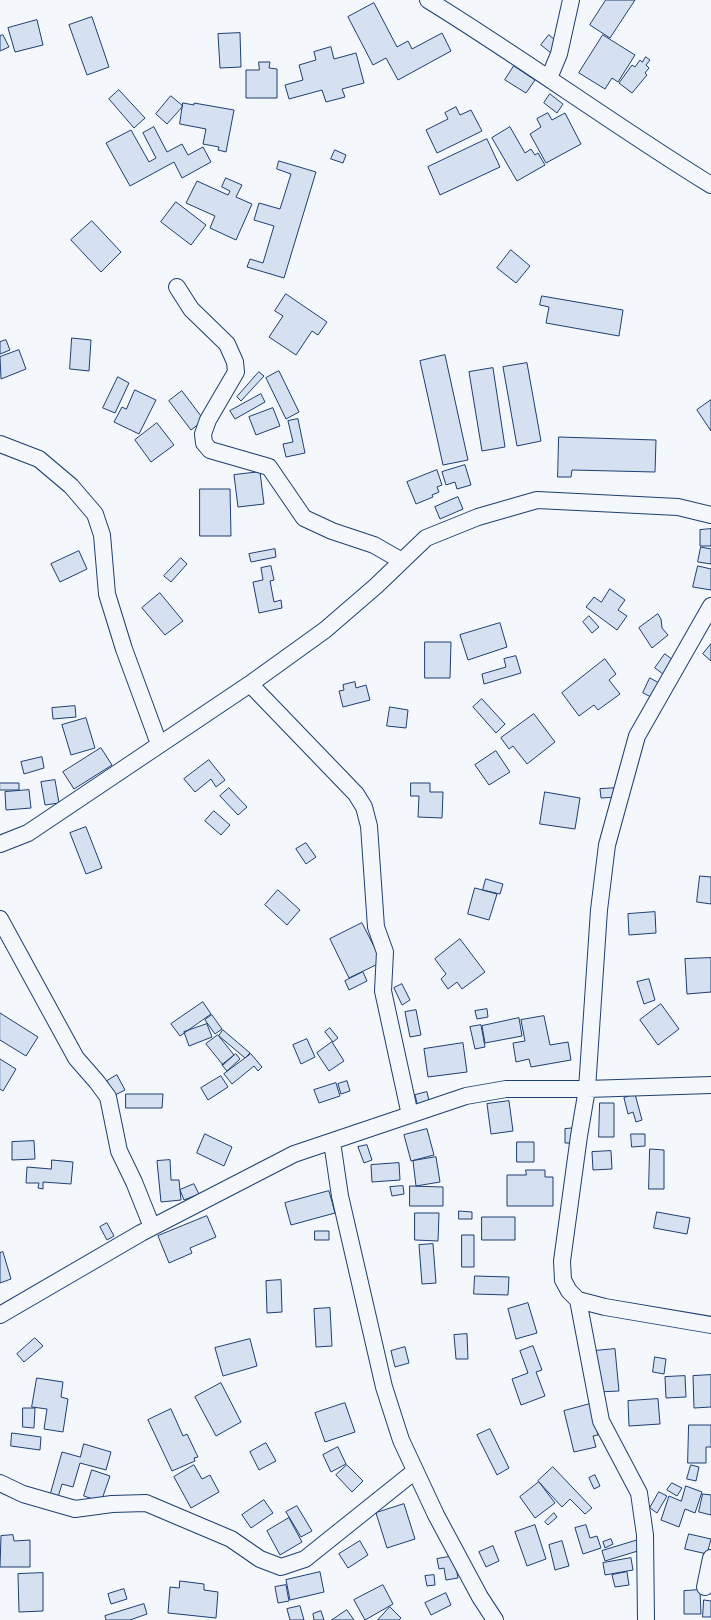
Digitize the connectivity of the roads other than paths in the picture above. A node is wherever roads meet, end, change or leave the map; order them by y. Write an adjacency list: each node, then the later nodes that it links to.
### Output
1 (428, 0): 3 (street)
2 (571, 0): 3 (street)
3 (549, 78): 4 (street)
4 (711, 185)
5 (177, 287): 8 (street)
6 (0, 444): 11 (street)
7 (711, 515): 8 (street)
8 (402, 561): 10 (street)
9 (711, 606): 15 (street)
10 (250, 684): 11 (street); 16 (street)
11 (159, 744): 12 (street)
12 (0, 844)
13 (0, 919): 18 (street)
14 (711, 1085): 15 (street)
15 (587, 1089): 16 (street); 19 (street)
16 (410, 1114): 17 (street)
17 (332, 1142): 18 (street); 22 (street)
18 (152, 1227): 20 (street)
19 (578, 1300): 21 (street); 27 (street)
20 (0, 1315)
21 (711, 1325)
22 (415, 1471): 23 (street); 26 (street)
23 (0, 1483)
24 (711, 1558): 25 (street)
25 (704, 1587)
26 (495, 1620)
27 (646, 1620)

